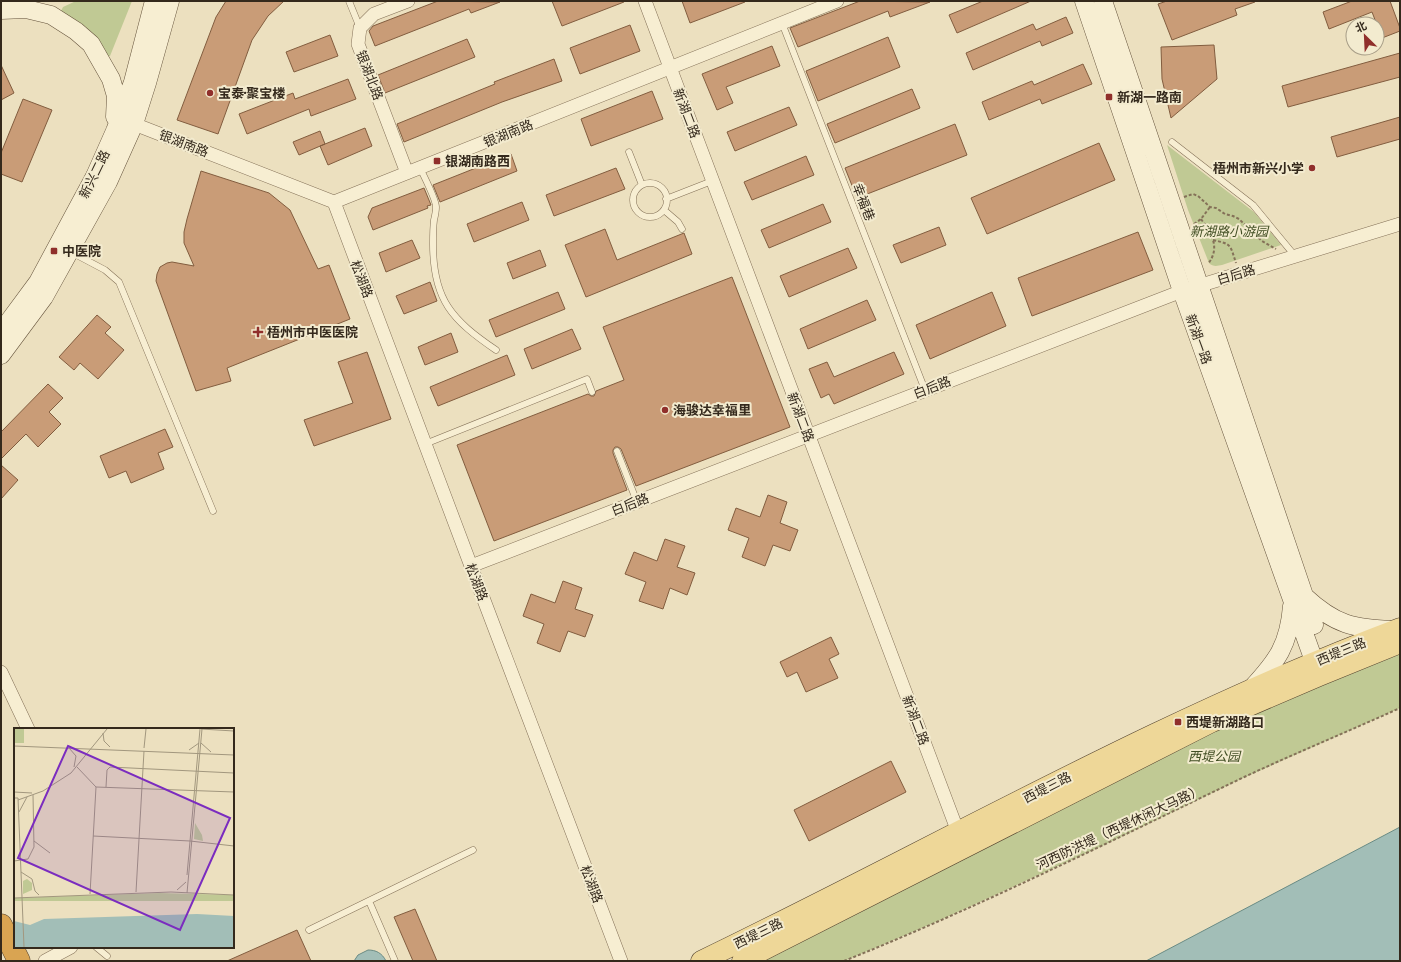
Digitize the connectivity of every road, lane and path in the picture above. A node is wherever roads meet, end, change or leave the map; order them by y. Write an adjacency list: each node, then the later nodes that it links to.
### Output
1 (19, 1): 11 (street)
2 (154, 1): 16 (street, 新兴二路)
3 (170, 1): 15 (street, 新兴二路)
4 (349, 1): 13 (lane)
5 (408, 1): 13 (street)
6 (645, 1): 14 (street, 新湖二路)
7 (836, 1): 10 (street, 银湖南路)
8 (1084, 1): 37 (street, 新湖一路)
9 (1103, 1): 24 (street, 新湖一路)
10 (818, 4): 12 (street, 银湖南路)
11 (1, 9): 16 (street)
12 (782, 23): 14 (street, 银湖南路); 41 (lane, 幸福巷)
13 (360, 28): 20 (street, 银湖北路)
14 (670, 68): 19 (street, 银湖南路); 21 (street, 新湖二路)
15 (134, 124): 25 (street, 银湖南路); 33 (street, 新兴二路)
16 (115, 131): 38 (street, 新兴二路)
17 (1172, 142): 34 (lane)
18 (628, 152): 22 (lane)
19 (420, 168): 20 (street, 银湖南路); 39 (lane)
20 (407, 173): 25 (street, 银湖南路)
21 (712, 182): 23 (lane); 43 (street, 新湖二路)
22 (642, 186): 23 (lane); 27 (lane)
23 (666, 199): 27 (lane)
24 (1171, 201): 26 (path); 31 (street, 新湖一路)
25 (334, 202): 44 (street, 松湖路)
26 (1210, 207): 28 (path); 34 (path)
27 (664, 210): 30 (lane)
28 (1201, 219): 31 (path); 32 (path)
29 (1400, 224): 34 (street, 白后路)
30 (682, 229)
31 (1180, 231): 36 (street, 新湖一路)
32 (1213, 240): 35 (path); 36 (path)
33 (69, 252): 40 (street, 新兴二路); 47 (lane)
34 (1292, 253): 35 (street, 白后路)
35 (1240, 273): 36 (street, 白后路)
36 (1198, 281): 37 (street, 白后路); 49 (street, 新湖一路)
37 (1182, 291): 41 (street, 白后路); 49 (street, 新湖一路)
38 (1, 332)
39 (496, 350)
40 (1, 355)
41 (925, 390): 43 (street, 白后路)
42 (592, 392): 44 (lane)
43 (808, 436): 46 (street, 白后路); 56 (street, 新湖二路)
44 (424, 444): 48 (street, 松湖路)
45 (616, 451): 46 (lane)
46 (637, 502): 48 (street, 白后路)
47 (213, 511)
48 (471, 566): 67 (street, 松湖路)
49 (1298, 598): 50 (street); 51 (street, 新湖一路); 53 (street)
50 (1399, 634): 51 (main road, 西堤三路)
51 (1322, 666): 53 (main road, 西堤三路); 69 (main road, 西堤三路)
52 (1, 672): 55 (street)
53 (1252, 688): 56 (main road, 西堤三路)
54 (1400, 708): 70 (path, 河西防洪堤（西堤休闲大马路）)
55 (28, 728)
56 (958, 832): 68 (main road, 西堤三路)
57 (473, 850): 58 (lane)
58 (369, 901): 60 (lane); 66 (lane)
59 (1, 925): 63 (highway)
60 (309, 930)
61 (69, 948): 65 (street)
62 (97, 948): 64 (lane)
63 (15, 954)
64 (107, 956)
65 (45, 961)
66 (395, 961)
67 (622, 961)
68 (701, 961)
69 (742, 961)
70 (844, 961)

